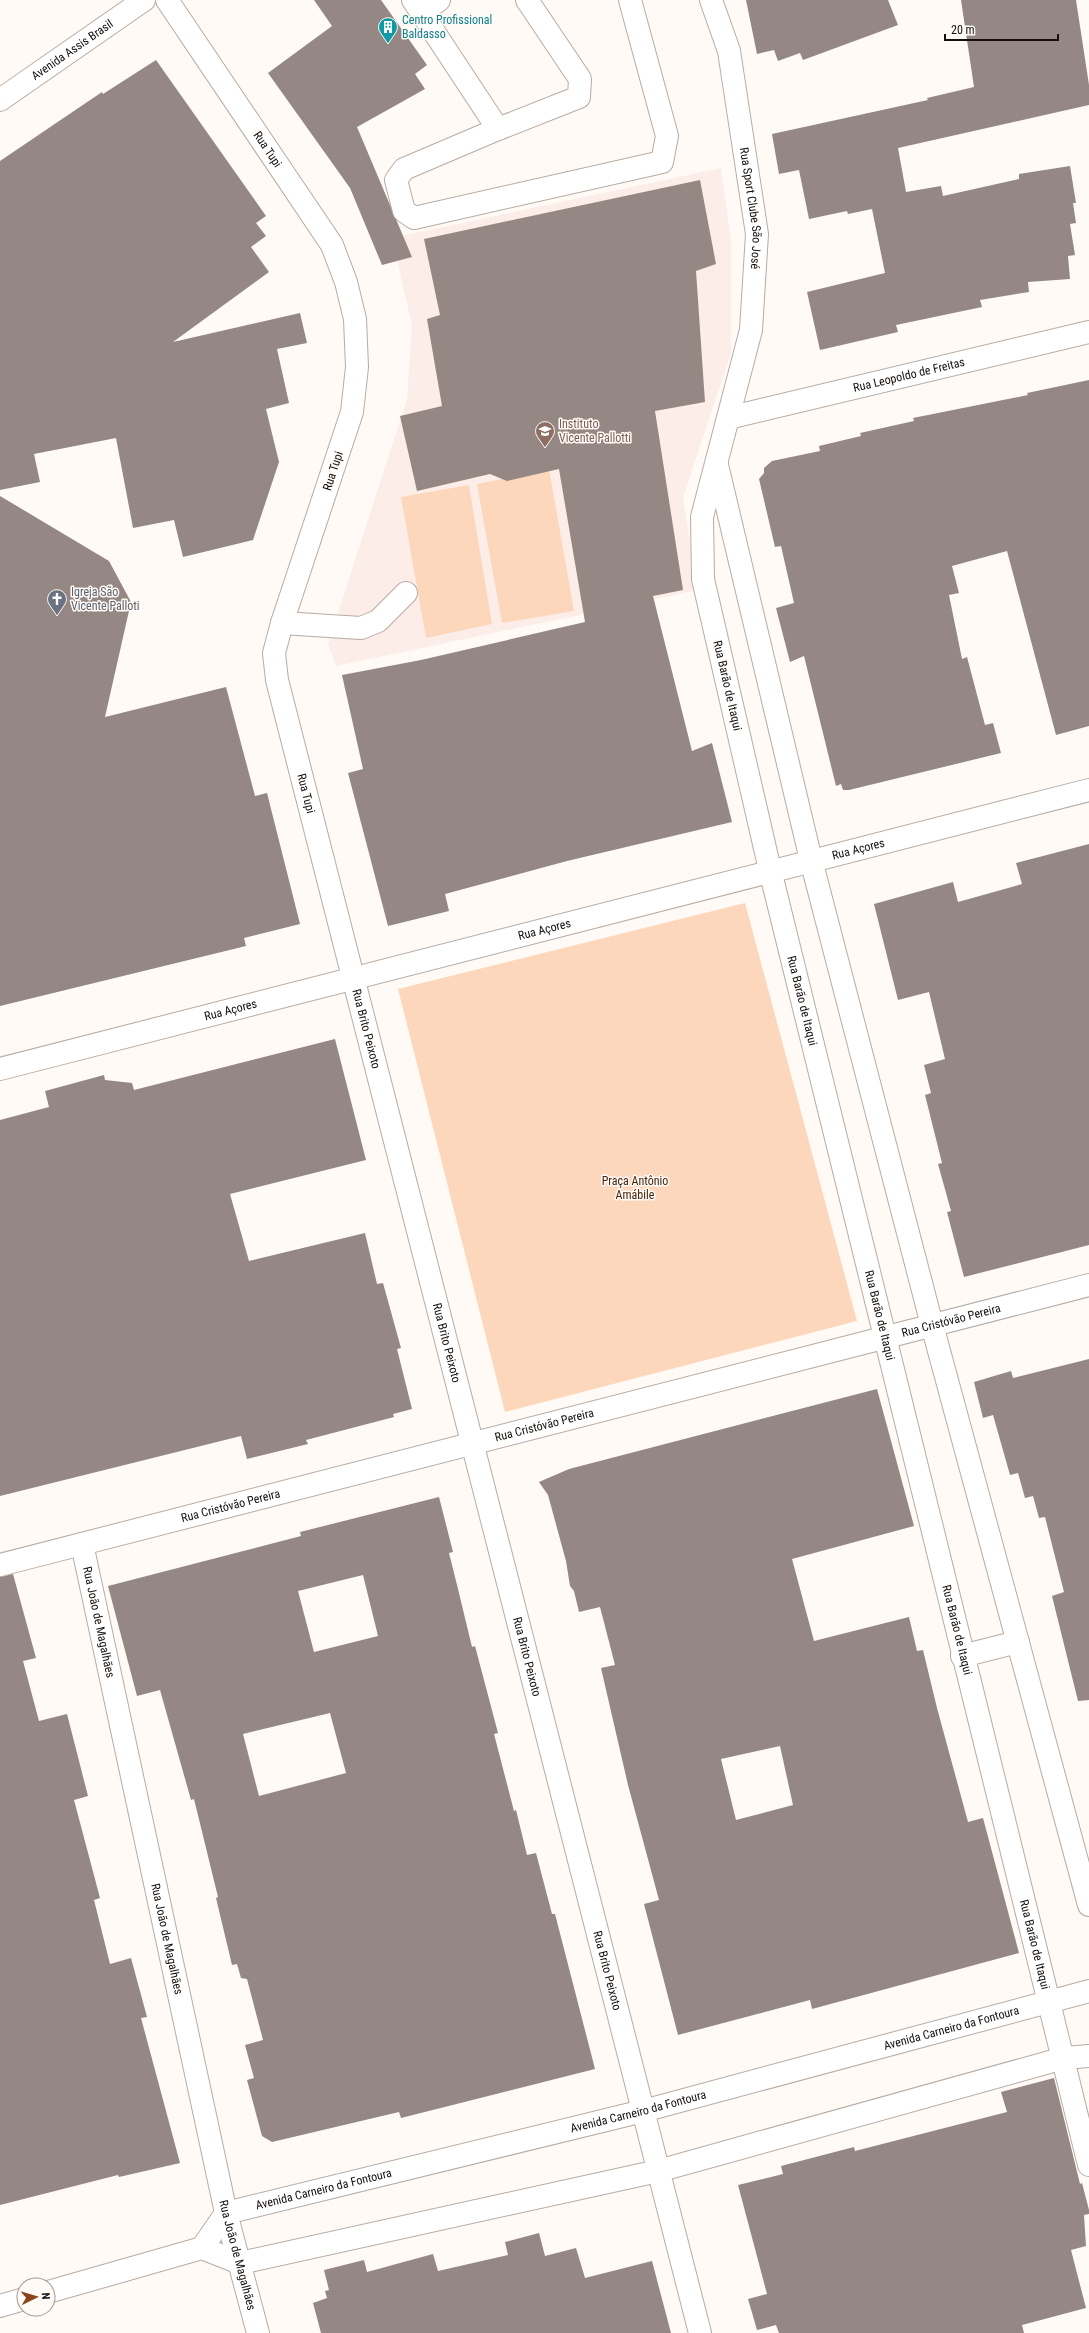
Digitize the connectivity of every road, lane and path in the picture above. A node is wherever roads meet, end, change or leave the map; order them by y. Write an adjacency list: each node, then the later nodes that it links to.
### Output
1 (144, 0): 8 (street, Avenida Assis Brasil)
2 (167, 0): 14 (street, Rua Tupi)
3 (439, 0): 7 (street)
4 (527, 0): 9 (street)
5 (630, 0): 9 (street)
6 (711, 0): 11 (street, Rua Sport Clube São José)
7 (418, 6): 9 (street)
8 (0, 100)
9 (498, 129)
10 (1089, 332): 11 (street, Rua Leopoldo de Freitas)
11 (728, 418): 12 (street, Rua Barão de Itaqui)
12 (716, 462): 16 (street, Rua Barão de Itaqui); 17 (street, Rua Barão de Itaqui)
13 (406, 593): 14 (street)
14 (282, 624): 18 (street, Rua Tupi)
15 (1089, 790): 16 (street, Rua Açores)
16 (811, 860): 17 (street, Rua Açores); 21 (street, Rua Barão de Itaqui)
17 (770, 870): 18 (street, Rua Açores); 22 (street, Rua Barão de Itaqui)
18 (354, 980): 19 (street, Rua Açores); 23 (street, Rua Brito Peixoto)
19 (0, 1069)
20 (1089, 1285): 21 (street, Rua Cristóvão Pereira)
21 (932, 1325): 22 (street, Rua Cristóvão Pereira); 26 (street, Rua Barão de Itaqui)
22 (883, 1337): 23 (street, Rua Cristóvão Pereira); 27 (street, Rua Barão de Itaqui)
23 (473, 1444): 24 (street, Rua Cristóvão Pereira); 33 (street, Rua Brito Peixoto)
24 (82, 1544): 25 (street, Rua Cristóvão Pereira); 36 (street, Rua João de Magalhães)
25 (0, 1565)
26 (1018, 1642): 27 (street); 28 (street, Rua Barão de Itaqui)
27 (962, 1656): 30 (street, Rua Barão de Itaqui)
28 (1089, 1905)
29 (1089, 1991): 30 (street, Avenida Carneiro da Fontoura)
30 (1047, 2001): 32 (street, Rua Barão de Itaqui); 33 (street, Avenida Carneiro da Fontoura)
31 (1089, 2056): 32 (street)
32 (1064, 2058): 34 (street, Rua Barão de Itaqui); 35 (street)
33 (643, 2110): 35 (street, Rua Brito Peixoto); 36 (street, Avenida Carneiro da Fontoura)
34 (1089, 2165)
35 (658, 2171): 38 (street); 43 (street, Rua Brito Peixoto)
36 (226, 2213): 37 (street); 38 (street, Rua João de Magalhães)
37 (202, 2248): 38 (street); 39 (street)
38 (240, 2263): 42 (street, Rua João de Magalhães)
39 (56, 2290)
40 (16, 2301): 41 (street)
41 (0, 2306)
42 (258, 2333)
43 (700, 2333)

